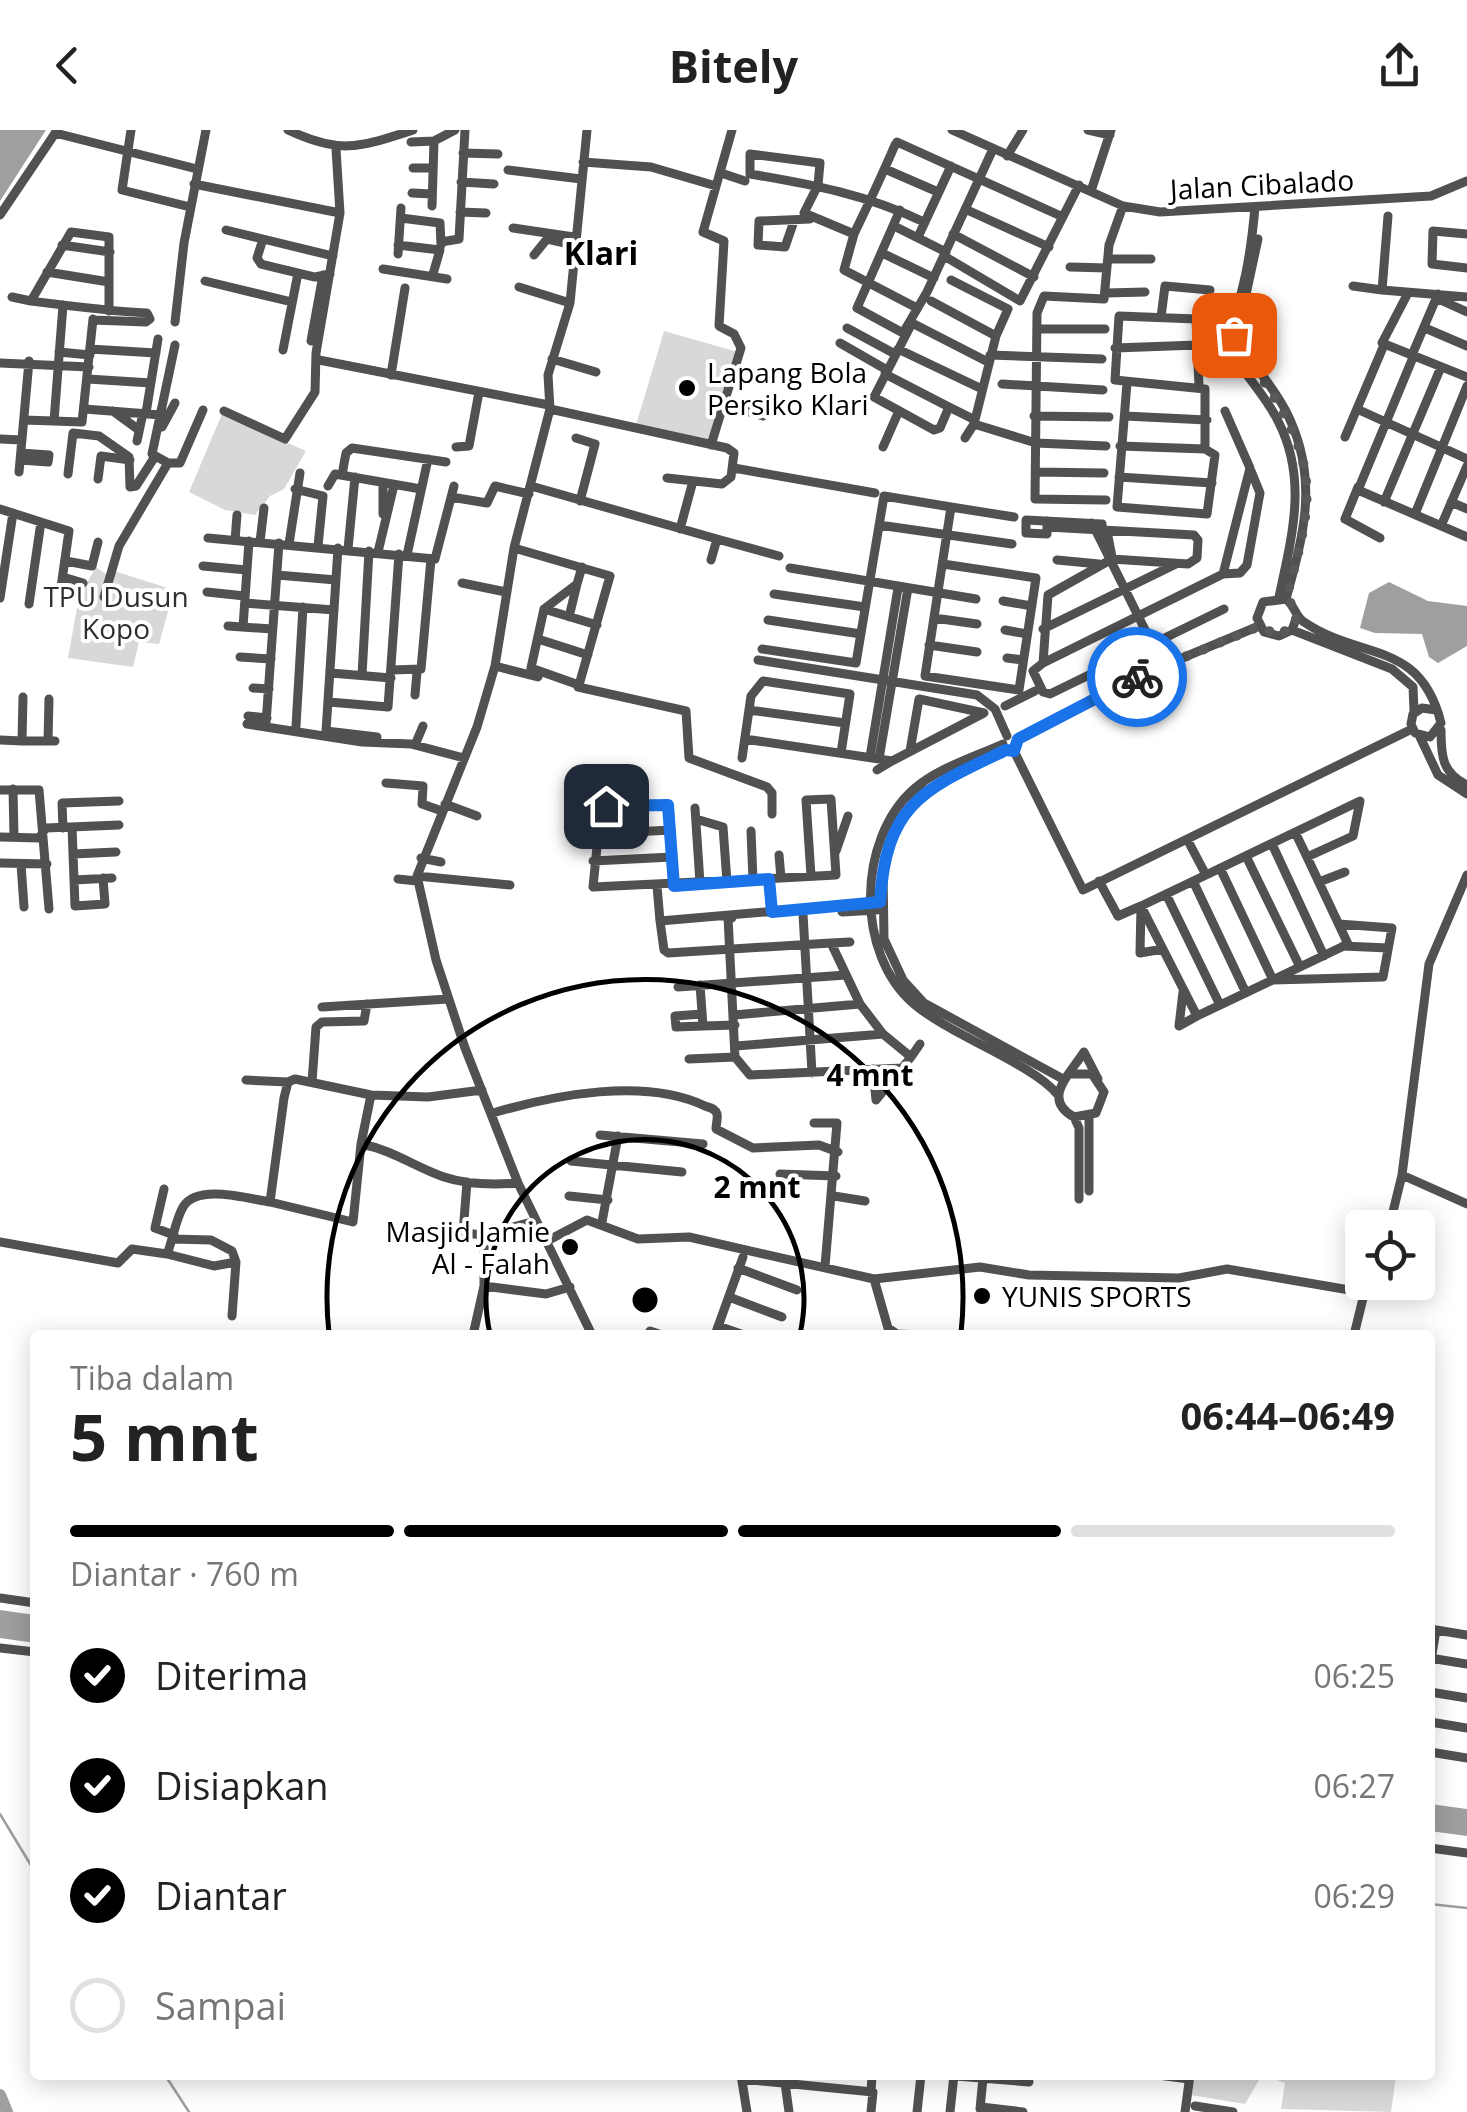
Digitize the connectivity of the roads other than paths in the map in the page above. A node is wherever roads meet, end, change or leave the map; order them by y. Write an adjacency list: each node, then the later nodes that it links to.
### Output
1 (131, 130): 19 (street)
2 (206, 130): 26 (street)
3 (288, 130): 16 (street)
4 (413, 130): 16 (street)
5 (455, 130): 14 (street)
6 (465, 130): 18 (street)
7 (587, 130): 22 (street)
8 (732, 130): 29 (street)
9 (952, 130): 17 (street, Jalan Cibalado)
10 (1024, 130): 21 (street)
11 (1088, 130): 13 (street)
12 (56, 132): 19 (street); 54 (street)
13 (1111, 132): 40 (street)
14 (434, 141): 15 (street); 25 (street)
15 (411, 142)
16 (336, 149): 52 (street)
17 (993, 149): 21 (street, Jalan Cibalado); 31 (street)
18 (464, 153): 20 (street); 34 (street)
19 (126, 154): 26 (street); 47 (street)
20 (498, 154)
21 (1007, 156): 39 (street, Jalan Cibalado)
22 (583, 162): 30 (street); 38 (street)
23 (951, 166): 27 (street); 31 (street); 41 (street)
24 (413, 168): 25 (street)
25 (434, 168): 43 (street)
26 (197, 169): 35 (street)
27 (885, 169): 41 (street); 44 (street)
28 (508, 170): 30 (street)
29 (720, 173): 32 (street); 38 (street)
30 (581, 179): 68 (street)
31 (980, 180): 50 (street); 56 (street)
32 (746, 181)
33 (1467, 181): 48 (street, Jalan Cibalado)
34 (462, 182): 36 (street); 51 (street)
35 (194, 184): 47 (street); 52 (street)
36 (494, 184)
37 (818, 185): 37 (street); 44 (street); 57 (street)
38 (716, 186): 159 (street)
39 (1079, 186): 40 (street, Jalan Cibalado); 56 (street)
40 (1093, 187): 46 (street, Jalan Cibalado)
41 (938, 192): 59 (street)
42 (412, 193): 43 (street)
43 (432, 194): 45 (street)
44 (870, 199): 49 (street); 63 (street)
45 (432, 206)
46 (1123, 206): 48 (street, Jalan Cibalado); 78 (street)
47 (190, 207): 114 (street)
48 (1258, 207): 122 (street)
49 (900, 210): 59 (street); 60 (street)
50 (966, 210): 64 (street); 71 (street)
51 (460, 212): 53 (street); 70 (street)
52 (340, 213): 76 (street)
53 (486, 214)
54 (0, 215)
55 (1388, 216): 97 (street)
56 (1063, 217): 71 (street)
57 (815, 219): 58 (street); 63 (street)
58 (794, 221): 58 (street)
59 (924, 222): 66 (street)
60 (894, 226): 66 (street); 73 (street)
61 (513, 228): 68 (street)
62 (226, 230): 67 (street)
63 (854, 234): 91 (street)
64 (953, 234): 75 (street); 87 (street)
65 (1467, 234): 80 (street)
66 (918, 236): 75 (street)
67 (263, 238): 76 (street); 83 (street)
68 (574, 241): 74 (street); 107 (street)
69 (62, 245): 72 (street); 72 (street); 82 (street)
70 (441, 246): 70 (street); 85 (street)
71 (1049, 247): 87 (street)
72 (110, 252): 92 (street)
73 (882, 253): 86 (street); 91 (street)
74 (534, 254)
75 (945, 254): 86 (street); 87 (street)
76 (333, 256): 84 (street)
77 (1151, 259): 78 (street)
78 (1107, 264): 79 (street); 99 (street)
79 (1070, 267)
80 (1467, 268)
81 (383, 270): 85 (street)
82 (47, 272): 92 (street); 104 (street)
83 (298, 273): 84 (street); 106 (street)
84 (326, 274): 121 (street); 139 (street)
85 (434, 274): 88 (street)
86 (934, 278): 109 (street)
87 (1034, 278)
88 (447, 279)
89 (951, 280): 119 (street)
90 (205, 281): 106 (street)
91 (868, 281): 109 (street); 109 (street)
92 (109, 282): 110 (street)
93 (1353, 286): 97 (street)
94 (519, 287): 107 (street)
95 (404, 288): 146 (street)
96 (1210, 290): 113 (street)
97 (1382, 290): 100 (street)
98 (1145, 292): 99 (street)
99 (1107, 293): 116 (street)
100 (1408, 293): 101 (street); 125 (street)
101 (1437, 296): 103 (street); 111 (street); 117 (street)
102 (12, 297): 104 (street)
103 (1467, 297)
104 (31, 301): 108 (street)
105 (931, 301): 119 (street)
106 (292, 302): 129 (street)
107 (570, 302): 137 (street)
108 (63, 306): 112 (street); 134 (street)
109 (917, 308)
110 (109, 312): 112 (street); 112 (street)
111 (1467, 312)
112 (93, 315): 131 (street)
113 (1161, 316): 127 (street); 128 (street)
114 (175, 322)
115 (847, 328): 130 (street)
116 (1038, 328): 118 (street); 136 (street)
117 (1425, 328): 126 (street); 133 (street)
118 (1105, 330)
119 (996, 336): 135 (street)
120 (158, 339): 132 (street)
121 (311, 341)
122 (1231, 342): 128 (street); 294 (street)
123 (840, 343): 145 (street)
124 (174, 345): 170 (street)
125 (1384, 345): 133 (street); 164 (street)
126 (1467, 346)
127 (1115, 348): 128 (street); 150 (street)
128 (1195, 348): 152 (street)
129 (283, 350)
130 (896, 351): 135 (street); 145 (street); 155 (street)
131 (90, 352): 132 (street); 134 (street); 143 (street)
132 (156, 353): 149 (street)
133 (1413, 355): 142 (street); 178 (street)
134 (59, 358): 140 (street); 143 (street); 177 (street)
135 (989, 358): 136 (street); 155 (street)
136 (1036, 358): 138 (street); 154 (street)
137 (552, 359): 144 (street); 160 (street)
138 (1102, 359)
139 (319, 360): 146 (street); 166 (street)
140 (29, 362): 141 (street); 175 (street)
141 (0, 363)
142 (1442, 366): 147 (street); 183 (street)
143 (88, 367): 148 (street)
144 (596, 372)
145 (886, 372): 161 (street); 169 (street)
146 (391, 374): 157 (street)
147 (1467, 377)
148 (88, 379): 149 (street); 162 (street)
149 (151, 383): 168 (street)
150 (1127, 383): 152 (street); 173 (street)
151 (1002, 384): 154 (street)
152 (1200, 386): 176 (street)
153 (1467, 386): 197 (street)
154 (1035, 387): 156 (street); 172 (street)
155 (982, 389): 179 (street)
156 (1104, 390)
157 (478, 392): 160 (street); 195 (street)
158 (176, 403): 182 (street)
159 (725, 405): 171 (street); 192 (street)
160 (549, 407): 192 (street); 228 (street)
161 (949, 407): 169 (street); 179 (street)
162 (85, 408): 165 (street); 180 (street)
163 (204, 410): 205 (street)
164 (1357, 410): 178 (street); 184 (street)
165 (114, 411): 168 (street); 181 (street)
166 (224, 411)
167 (1225, 411): 208 (street)
168 (145, 413): 170 (street); 181 (street)
169 (898, 413): 196 (street)
170 (161, 414): 182 (street)
171 (763, 416)
172 (1034, 416): 174 (street); 191 (street)
173 (1125, 416): 176 (street); 194 (street)
174 (1109, 417)
175 (24, 420): 177 (street); 189 (street)
176 (1207, 420): 198 (street)
177 (54, 421): 180 (street)
178 (1384, 421): 183 (street); 225 (street)
179 (973, 422): 187 (street); 191 (street)
180 (73, 428): 185 (street); 212 (street)
181 (140, 430): 190 (street)
182 (159, 432): 200 (street)
183 (1414, 435): 197 (street); 233 (street)
184 (1344, 437)
185 (102, 438): 199 (street); 202 (street)
186 (576, 438): 232 (street)
187 (966, 438)
188 (0, 439): 189 (street)
189 (22, 440): 209 (street)
190 (137, 441)
191 (1036, 443): 193 (street); 211 (street)
192 (711, 445): 207 (street)
193 (1106, 446)
194 (1120, 446): 198 (street); 215 (street)
195 (456, 447)
196 (882, 447)
197 (1441, 447): 201 (street); 240 (street)
198 (1205, 449): 221 (street)
199 (101, 456): 202 (street); 216 (street)
200 (154, 458): 202 (street); 205 (street)
201 (1467, 458)
202 (130, 460)
203 (428, 460): 204 (street); 214 (street); 227 (street)
204 (446, 462)
205 (168, 463): 292 (street)
206 (1467, 466): 219 (street)
207 (734, 468): 220 (street); 229 (street)
208 (1250, 468): 278 (street); 278 (street)
209 (20, 472)
210 (300, 472): 226 (street)
211 (1037, 472): 213 (street); 231 (street)
212 (68, 474)
213 (1104, 474)
214 (342, 475): 217 (street); 223 (street)
215 (1119, 477): 221 (street); 221 (street)
216 (98, 478)
217 (355, 478): 222 (street); 262 (street)
218 (667, 478): 220 (street)
219 (1465, 478): 234 (street)
220 (693, 481): 248 (street)
221 (1212, 483)
222 (389, 484): 227 (street); 263 (street)
223 (328, 486)
224 (454, 486): 230 (street)
225 (1358, 487): 233 (street); 252 (street)
226 (295, 489): 258 (street); 260 (street)
227 (421, 489): 264 (street)
228 (530, 490): 230 (street); 232 (street); 261 (street)
229 (875, 493)
230 (451, 497): 266 (street)
231 (1106, 500)
232 (580, 502): 248 (street)
233 (1384, 502): 240 (street)
234 (1451, 502): 238 (street); 246 (street)
235 (951, 507): 242 (street); 245 (street); 249 (street)
236 (264, 508): 257 (street)
237 (0, 509): 239 (street)
238 (1467, 509)
239 (13, 513): 243 (street); 293 (street)
240 (1414, 514): 246 (street)
241 (237, 515): 254 (street)
242 (1014, 517)
243 (41, 522): 269 (street); 298 (street)
244 (1047, 524): 247 (street)
245 (879, 525): 249 (street); 282 (street)
246 (1442, 526): 250 (street)
247 (1098, 528): 271 (street); 272 (street)
248 (680, 529): 253 (street)
249 (948, 534): 259 (street); 273 (street)
250 (1467, 537)
251 (208, 538): 254 (street)
252 (1380, 538)
253 (717, 539): 265 (street); 267 (street)
254 (235, 540): 255 (street)
255 (249, 541): 257 (street); 277 (street)
256 (98, 542): 269 (street)
257 (260, 542): 258 (street)
258 (284, 544): 260 (street); 279 (street)
259 (1012, 544)
260 (318, 546): 262 (street)
261 (514, 548): 275 (street); 289 (street)
262 (343, 549): 263 (street); 280 (street)
263 (373, 552): 264 (street); 337 (street)
264 (403, 554): 266 (street); 336 (street)
265 (779, 556)
266 (431, 559): 334 (street)
267 (711, 560)
268 (1057, 560): 270 (street)
269 (66, 561): 281 (street)
270 (1068, 562): 272 (street); 283 (street)
271 (1179, 562): 272 (street); 287 (street)
272 (1109, 563): 283 (street); 287 (street)
273 (942, 564): 290 (street); 300 (street)
274 (203, 566): 277 (street)
275 (582, 567): 285 (street); 312 (street)
276 (790, 568): 282 (street)
277 (247, 570): 295 (street)
278 (1223, 574): 308 (street)
279 (277, 575): 280 (street); 299 (street)
280 (336, 580): 304 (street)
281 (83, 582)
282 (869, 582): 286 (street); 302 (street)
283 (1068, 582): 317 (street)
284 (462, 584): 289 (street)
285 (577, 584): 303 (street); 307 (street)
286 (903, 588): 290 (street); 338 (street)
287 (1125, 591): 308 (street); 317 (street)
288 (207, 592): 295 (street)
289 (506, 592): 332 (street)
290 (938, 592): 296 (street); 309 (street)
291 (774, 594): 302 (street)
292 (104, 597)
293 (0, 598)
294 (1282, 598): 306 (street); 314 (street)
295 (245, 599): 299 (street); 315 (street)
296 (976, 599)
297 (1003, 600): 300 (street)
298 (28, 604)
299 (274, 604): 301 (street); 316 (street)
300 (1032, 606): 321 (street)
301 (303, 607): 304 (street); 353 (street)
302 (865, 607): 320 (street)
303 (544, 608): 307 (street); 322 (street)
304 (334, 610): 335 (street)
305 (1224, 610): 324 (street)
306 (1297, 616): 319 (street); 350 (street)
307 (569, 617): 312 (street)
308 (1138, 617): 324 (street); 331 (street)
309 (934, 618): 311 (street); 323 (street)
310 (768, 620): 320 (street)
311 (976, 624)
312 (598, 625): 326 (street)
313 (228, 626): 315 (street)
314 (1260, 626): 319 (street); 333 (street)
315 (242, 627): 316 (street)
316 (272, 629): 329 (street)
317 (1043, 629): 331 (street)
318 (1006, 630): 321 (street)
319 (1292, 630): 351 (street)
320 (860, 634): 338 (street)
321 (1027, 634): 330 (street)
322 (538, 639): 326 (street); 339 (street)
323 (929, 645): 325 (street); 343 (street)
324 (1152, 646): 331 (street); 333 (street)
325 (977, 652)
326 (588, 655): 339 (street)
327 (240, 657): 329 (street)
328 (1007, 658): 330 (street)
329 (271, 659): 341 (street)
330 (1023, 660): 343 (street)
331 (1043, 664)
332 (495, 666): 339 (street); 367 (street)
333 (1163, 666): 363 (street)
334 (417, 672): 336 (street); 344 (street)
335 (331, 673): 337 (street); 347 (street)
336 (392, 674): 337 (street); 347 (street)
337 (362, 675)
338 (888, 680): 363 (street); 369 (street)
339 (579, 686): 370 (street)
340 (253, 688): 341 (street)
341 (269, 689): 364 (street)
342 (1035, 691): 343 (street)
343 (1017, 694): 348 (street)
344 (415, 695)
345 (23, 697): 362 (street)
346 (49, 699): 362 (street)
347 (329, 702): 359 (street)
348 (1005, 706)
349 (749, 710): 352 (street); 352 (street); 360 (street)
350 (1436, 710): 351 (street); 356 (street)
351 (1413, 714): 358 (street)
352 (845, 723): 366 (street)
353 (296, 726)
354 (422, 726): 364 (street)
355 (914, 728): 357 (street); 357 (street); 365 (street)
356 (1440, 728): 358 (street); 373 (street)
357 (944, 733): 365 (street)
358 (1416, 733): 376 (street); 391 (street)
359 (377, 737)
360 (745, 739): 366 (street); 368 (street)
361 (0, 740): 362 (street)
362 (22, 741)
363 (1009, 744): 418 (street); 428 (street)
364 (414, 745): 367 (street)
365 (910, 751): 369 (street)
366 (840, 753): 369 (street)
367 (464, 758): 378 (street)
368 (742, 758)
369 (875, 762)
370 (702, 764): 371 (street); 379 (street)
371 (698, 778)
372 (386, 782): 378 (street)
373 (1467, 785)
374 (13, 789): 375 (street); 387 (street); 390 (street)
375 (0, 790)
376 (1467, 794)
377 (119, 801): 383 (street)
378 (443, 807): 380 (street); 400 (street)
379 (772, 814)
380 (478, 816)
381 (848, 816): 396 (street)
382 (119, 825): 383 (street)
383 (67, 828): 387 (street); 394 (street)
384 (671, 830): 388 (street); 388 (street); 398 (street)
385 (751, 831): 417 (street)
386 (1296, 832): 392 (street); 399 (street); 399 (street)
387 (43, 833): 390 (street); 405 (street)
388 (595, 834): 401 (street)
389 (0, 837): 390 (street)
390 (14, 838)
391 (1187, 838): 408 (street); 418 (street)
392 (1272, 844): 397 (street); 445 (street)
393 (116, 852): 394 (street)
394 (73, 854): 416 (street)
395 (780, 855): 413 (street)
396 (835, 855): 410 (street); 410 (street)
397 (1246, 856): 406 (street); 446 (street)
398 (672, 857): 401 (street); 425 (street)
399 (1307, 857): 421 (street)
400 (422, 858): 402 (street); 412 (street)
401 (593, 861): 424 (street)
402 (441, 862)
403 (0, 863): 404 (street)
404 (21, 864): 405 (street); 430 (street)
405 (47, 864): 431 (street)
406 (1220, 868): 408 (street); 449 (street)
407 (1345, 872): 411 (street)
408 (1206, 875): 419 (street)
409 (1467, 875): 499 (street)
410 (811, 876): 413 (street)
411 (1334, 876): 421 (street); 427 (street)
412 (417, 878): 414 (street); 423 (street); 455 (street)
413 (781, 878): 415 (street)
414 (398, 879)
415 (769, 879): 417 (street); 433 (street)
416 (74, 880): 416 (street)
417 (754, 880): 420 (street)
418 (1099, 881): 429 (street)
419 (1193, 881): 426 (street); 454 (street)
420 (727, 882): 422 (street); 422 (street)
421 (1319, 882): 427 (street)
422 (700, 883): 425 (street)
423 (510, 885)
424 (657, 886): 425 (street); 436 (street)
425 (674, 886)
426 (1166, 894): 429 (street); 458 (street)
427 (1328, 902): 437 (street)
428 (876, 906): 432 (street); 466 (street)
429 (1141, 906): 444 (street); 444 (street)
430 (24, 907)
431 (49, 909)
432 (848, 909): 433 (street); 434 (street)
433 (772, 914): 434 (street); 435 (street)
434 (803, 914): 440 (street)
435 (728, 916): 436 (street); 443 (street)
436 (660, 921): 443 (street)
437 (1339, 924): 441 (street); 442 (street)
438 (850, 942): 439 (street)
439 (831, 943): 440 (street); 447 (street)
440 (805, 946): 443 (street); 448 (street)
441 (1343, 946): 442 (street); 445 (street)
442 (1388, 948): 449 (street)
443 (730, 949): 450 (street)
444 (1163, 950): 453 (street)
445 (1324, 956): 446 (street)
446 (1300, 967): 449 (street)
447 (846, 975): 448 (street); 457 (street)
448 (806, 978): 450 (street); 460 (street)
449 (1273, 980): 454 (street)
450 (732, 983): 451 (street); 463 (street)
451 (700, 985): 452 (street); 461 (street)
452 (678, 987)
453 (1184, 990): 462 (street); 462 (street)
454 (1246, 992): 458 (street)
455 (448, 1000): 456 (street); 481 (street)
456 (367, 1004): 459 (street); 480 (street)
457 (860, 1004): 460 (street); 465 (street)
458 (1220, 1005): 462 (street)
459 (322, 1007)
460 (810, 1009): 463 (street); 467 (street)
461 (702, 1014): 464 (street); 464 (street)
462 (1197, 1016)
463 (734, 1020): 464 (street); 469 (street)
464 (703, 1026)
465 (883, 1034): 467 (street); 470 (street)
466 (975, 1038): 476 (street); 482 (street)
467 (811, 1040): 469 (street); 475 (street)
468 (920, 1044): 470 (street)
469 (736, 1046): 471 (street)
470 (910, 1057): 473 (street)
471 (734, 1058): 472 (street); 475 (street)
472 (689, 1059)
473 (903, 1068): 474 (street); 484 (street)
474 (873, 1069): 475 (street); 484 (street)
475 (812, 1073)
476 (1066, 1077): 477 (street); 477 (street); 482 (street)
477 (1098, 1079): 487 (street)
478 (246, 1080): 479 (street)
479 (288, 1082): 480 (street); 509 (street)
480 (312, 1082): 483 (street)
481 (482, 1090): 483 (street); 485 (street)
482 (1057, 1094): 488 (street)
483 (371, 1095): 492 (street)
484 (876, 1100): 486 (street)
485 (493, 1114): 494 (street); 502 (street)
486 (876, 1114)
487 (1090, 1116): 488 (street); 504 (street)
488 (1074, 1117): 507 (street)
489 (814, 1124): 494 (street)
490 (600, 1134): 491 (street)
491 (618, 1136): 493 (street); 496 (street)
492 (361, 1144): 501 (street); 509 (street)
493 (703, 1144)
494 (838, 1152): 500 (street)
495 (572, 1161): 496 (street)
496 (614, 1165): 497 (street); 508 (street)
497 (682, 1172)
498 (780, 1174): 500 (street)
499 (1402, 1174): 511 (street); 512 (street)
500 (836, 1176): 506 (street)
501 (467, 1182): 502 (street); 515 (street)
502 (518, 1183): 513 (street)
503 (164, 1188): 516 (street)
504 (1088, 1190)
505 (568, 1196): 508 (street)
506 (834, 1196): 510 (street); 522 (street)
507 (1079, 1199)
508 (608, 1200): 514 (street)
509 (270, 1202): 516 (street)
510 (865, 1202)
511 (1467, 1204)
512 (1393, 1210)
513 (535, 1220): 515 (street); 518 (street)
514 (602, 1222): 518 (street); 522 (street)
515 (484, 1235): 526 (street)
516 (173, 1237): 519 (street); 521 (street)
517 (0, 1242): 519 (street)
518 (547, 1242): 527 (street)
519 (167, 1254): 521 (street)
520 (742, 1257): 523 (street)
521 (236, 1262): 531 (street)
522 (824, 1266): 524 (street)
523 (738, 1268): 528 (street); 529 (street)
524 (874, 1280): 525 (street); 536 (street)
525 (1345, 1285)
526 (484, 1286): 527 (street); 533 (street)
527 (570, 1286): 534 (street)
528 (798, 1290)
529 (728, 1296): 532 (street); 535 (street)
530 (1361, 1300): 537 (street)
531 (232, 1316)
532 (782, 1317)
533 (474, 1330)
534 (590, 1330)
535 (717, 1330)
536 (891, 1330)
537 (1355, 1330)
538 (0, 1598): 539 (street)
539 (30, 1602)
540 (1435, 1629): 541 (street)
541 (1467, 1635)
542 (0, 1648): 543 (street)
543 (30, 1651)
544 (1435, 1659): 545 (street)
545 (1467, 1664)
546 (1435, 1693): 547 (street)
547 (1467, 1698)
548 (1435, 1723): 549 (street)
549 (1467, 1728)
550 (1435, 1753): 551 (street)
551 (1467, 1758)
552 (1435, 1849): 553 (street)
553 (1467, 1853)
554 (747, 2080): 569 (street)
555 (783, 2080): 556 (street); 570 (street)
556 (811, 2080): 565 (street)
557 (842, 2080): 565 (street)
558 (871, 2080): 566 (street)
559 (920, 2080): 572 (street)
560 (954, 2080): 573 (street)
561 (983, 2080): 568 (street)
562 (1006, 2080): 564 (street)
563 (1189, 2080): 575 (street)
564 (1029, 2082)
565 (841, 2089): 566 (street)
566 (870, 2092): 571 (street)
567 (1195, 2106): 576 (street)
568 (980, 2110): 574 (street)
569 (747, 2112)
570 (789, 2112)
571 (872, 2112)
572 (917, 2112)
573 (950, 2112)
574 (1023, 2112)
575 (1184, 2112)
576 (1233, 2112)

